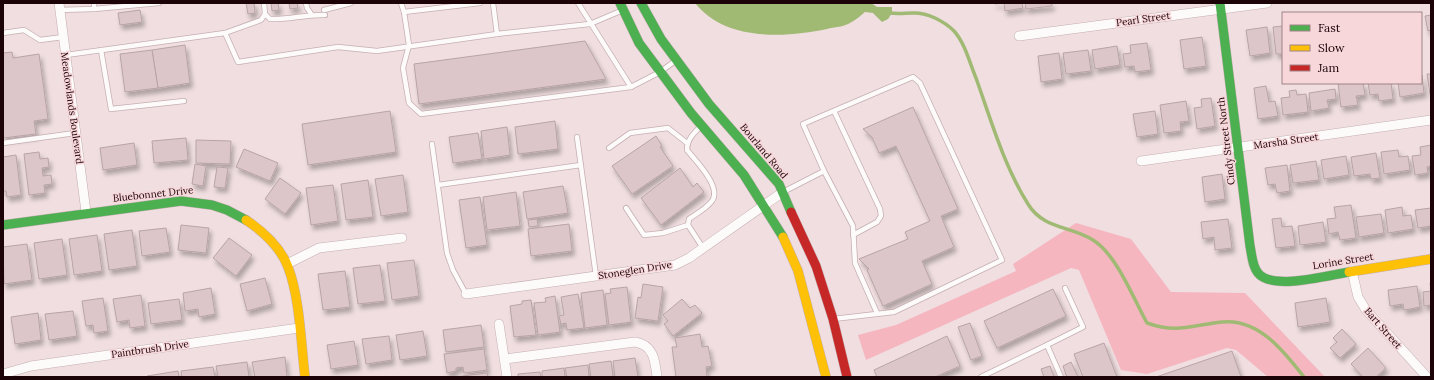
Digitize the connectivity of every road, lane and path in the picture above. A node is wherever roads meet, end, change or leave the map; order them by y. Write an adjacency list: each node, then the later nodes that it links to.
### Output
1 (94, 3): 15 (lane)
2 (159, 3): 15 (lane)
3 (264, 3): 17 (lane)
4 (306, 3): 18 (lane)
5 (351, 3): 18 (lane)
6 (401, 3): 16 (lane)
7 (480, 3): 16 (lane)
8 (493, 3): 22 (lane)
9 (578, 3): 19 (lane)
10 (641, 3): 28 (street, Bourland Road)
11 (1267, 3): 14 (street, Pearl Street)
12 (59, 6): 15 (lane); 24 (street, Meadowlands Boulevard)
13 (621, 6): 19 (lane); 29 (street)
14 (1220, 6): 23 (street, Pearl Street); 41 (street, Cindy Street North)
15 (94, 9)
16 (404, 12): 25 (lane)
17 (266, 14): 18 (lane); 21 (lane)
18 (312, 15)
19 (590, 24): 22 (lane); 30 (lane)
20 (3, 33): 24 (lane)
21 (225, 33): 25 (lane); 26 (lane)
22 (497, 34): 25 (lane)
23 (1019, 36)
24 (62, 37): 27 (street, Meadowlands Boulevard)
25 (409, 45): 30 (lane)
26 (101, 50): 27 (lane); 31 (lane)
27 (65, 56): 35 (street, Meadowlands Boulevard)
28 (677, 60): 29 (lane); 46 (street, Bourland Road)
29 (660, 72): 30 (lane); 34 (street)
30 (630, 88)
31 (184, 101)
32 (834, 111): 44 (lane); 52 (lane); 62 (lane)
33 (1431, 120): 41 (street, Marsha Street)
34 (702, 126): 38 (lane); 47 (street)
35 (75, 133): 37 (lane); 49 (street, Meadowlands Boulevard)
36 (577, 137): 43 (lane)
37 (3, 143)
38 (687, 143): 40 (lane); 51 (lane)
39 (432, 144): 45 (lane)
40 (609, 148)
41 (1237, 148): 42 (street, Marsha Street); 59 (street, Cindy Street North)
42 (1141, 161)
43 (581, 165): 45 (lane); 58 (lane)
44 (824, 171): 46 (lane); 52 (lane)
45 (438, 185): 61 (lane)
46 (783, 192): 47 (street, Stoneglen Drive); 63 (street, Bourland Road)
47 (765, 206): 54 (street, Stoneglen Drive); 72 (street)
48 (626, 208): 51 (lane)
49 (86, 212): 50 (street, Bluebonnet Drive); 56 (street, Bluebonnet Drive)
50 (3, 225)
51 (688, 226): 54 (lane)
52 (853, 235): 62 (lane)
53 (402, 238): 56 (street)
54 (703, 248): 58 (street, Stoneglen Drive)
55 (1431, 259): 57 (street, Lorine Street)
56 (287, 264): 65 (street, Bluebonnet Drive)
57 (1352, 271): 59 (street, Lorine Street); 76 (street, Bart Street)
58 (596, 276): 61 (street, Stoneglen Drive)
59 (1259, 276)
60 (1065, 288): 66 (lane)
61 (466, 294)
62 (877, 313): 63 (lane)
63 (833, 319): 73 (street, Bourland Road)
64 (499, 324): 67 (street)
65 (299, 328): 68 (street, Paintbrush Drive); 69 (street, Bluebonnet Drive)
66 (1047, 344): 74 (lane); 75 (lane)
67 (505, 359): 70 (street); 71 (street)
68 (3, 374)
69 (305, 377)
70 (507, 377)
71 (657, 377)
72 (826, 377)
73 (848, 377)
74 (981, 377)
75 (1061, 377)
76 (1427, 377)

